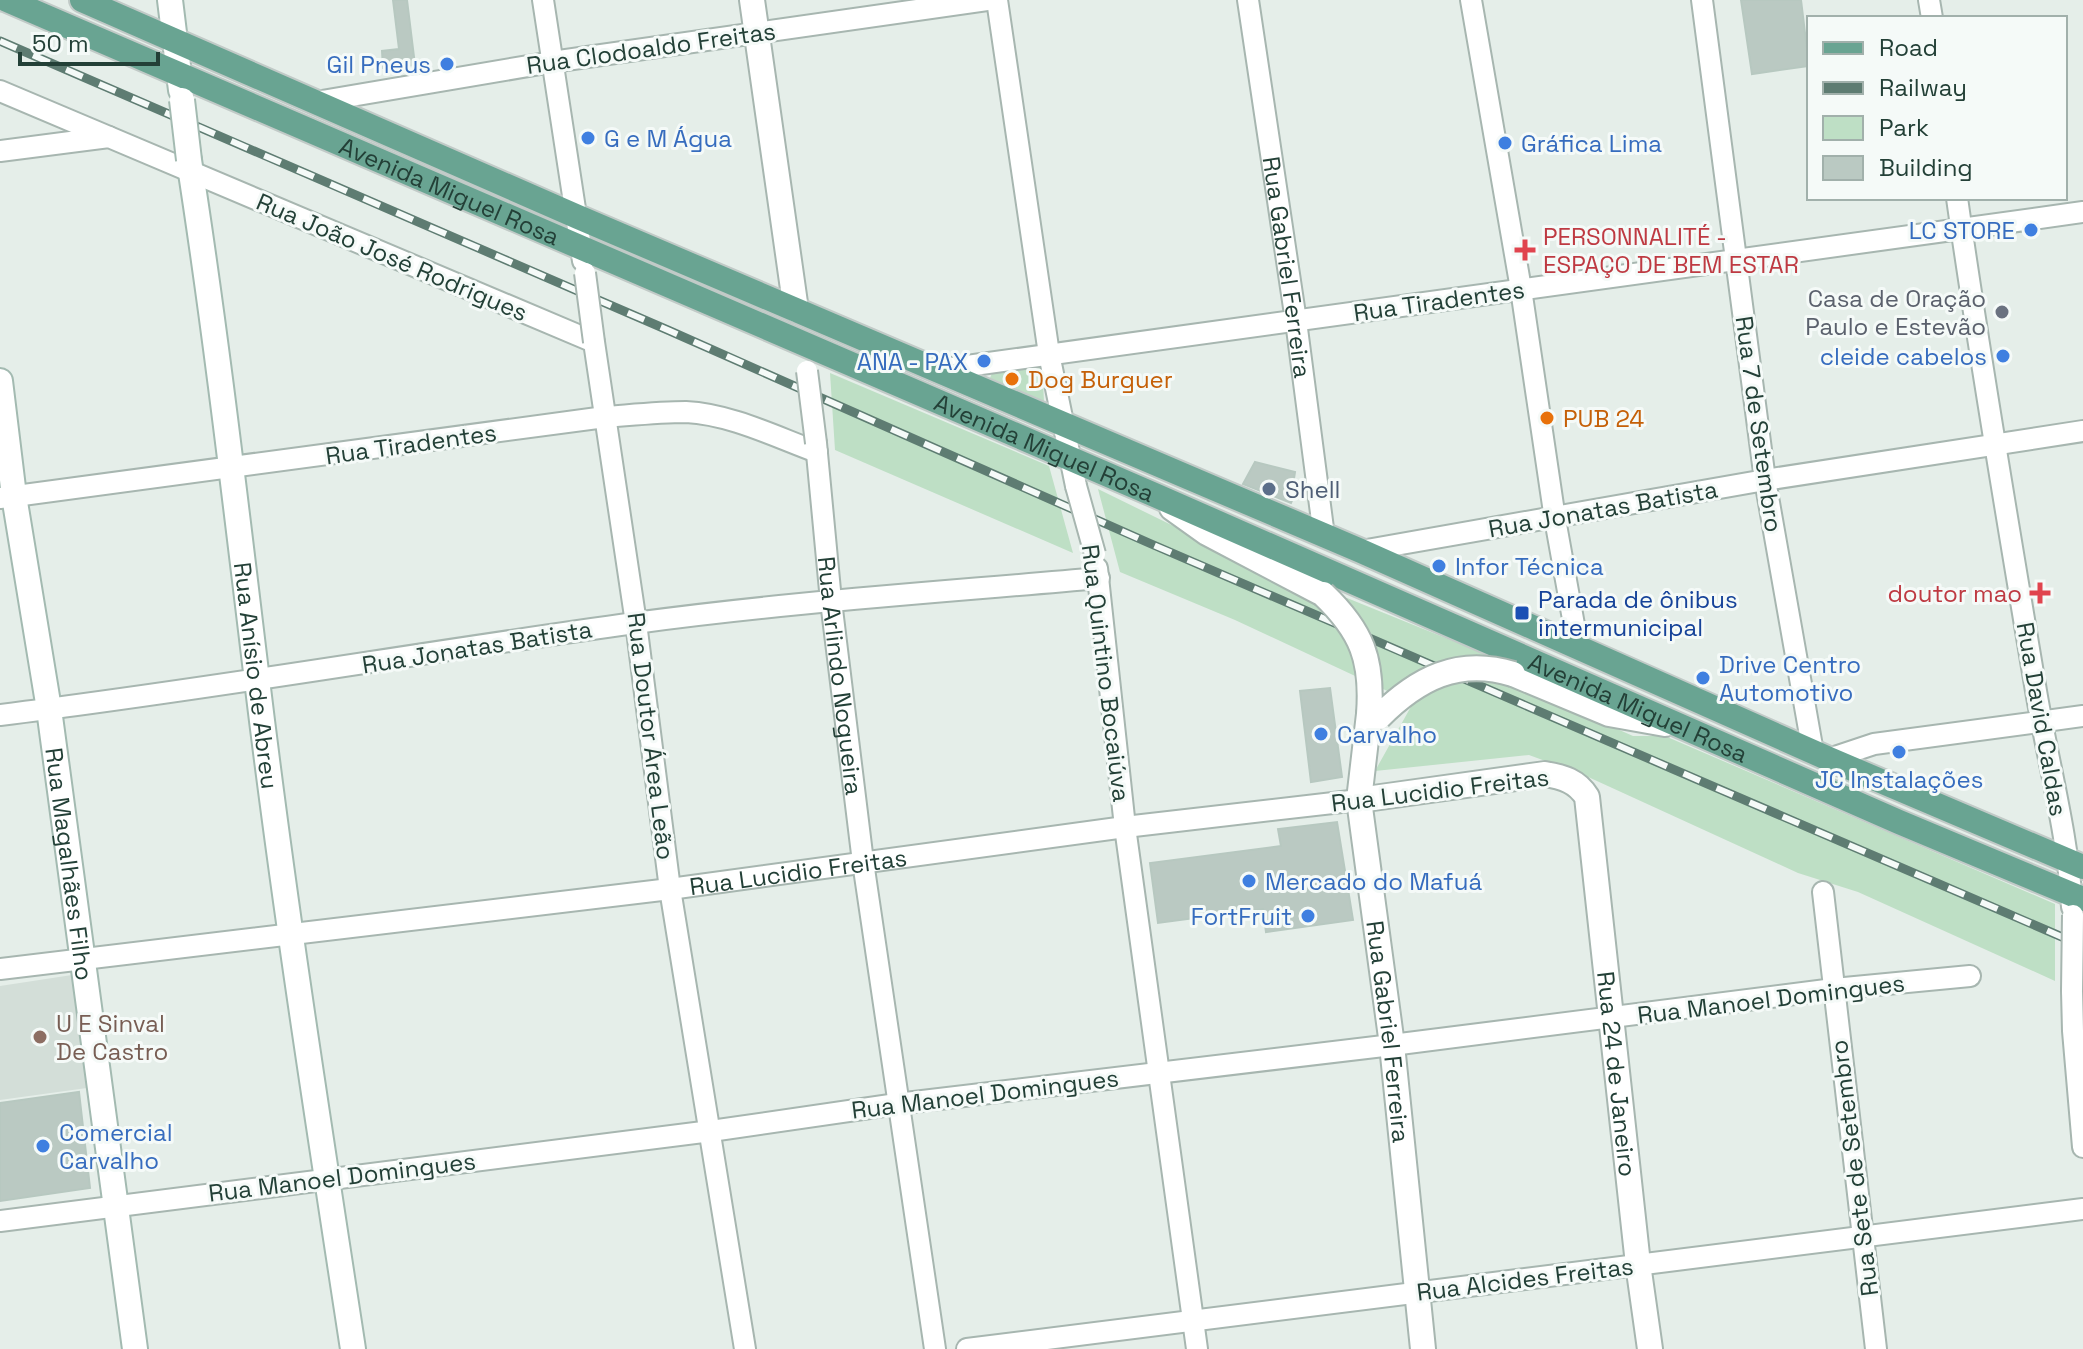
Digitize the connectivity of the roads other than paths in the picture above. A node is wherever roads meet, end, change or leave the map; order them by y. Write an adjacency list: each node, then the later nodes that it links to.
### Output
1 (7, 0): 14 (main road, Avenida Miguel Rosa)
2 (82, 0): 12 (main road, Avenida Miguel Rosa)
3 (170, 0): 12 (street, Rua Anísio de Abreu)
4 (543, 0): 13 (street, Rua Doutor Área Leão)
5 (752, 0): 11 (street, Rua Arlindo Nogueira)
6 (987, 0): 11 (street, Rua Clodoaldo Freitas)
7 (997, 0): 31 (street, Rua Quintino Bocaiúva)
8 (1248, 0): 28 (street, Rua Gabriel Ferreira)
9 (1471, 0): 26 (street)
10 (1702, 0): 25 (street, Rua 7 de Setembro)
11 (756, 33): 13 (street, Rua Clodoaldo Freitas); 27 (street, Rua Arlindo Nogueira)
12 (175, 40): 14 (street, Rua Anísio de Abreu); 16 (main road, Avenida Miguel Rosa)
13 (552, 62): 16 (street, Rua Clodoaldo Freitas); 22 (street, Rua Doutor Área Leão)
14 (179, 76): 19 (street, Rua Anísio de Abreu, bridge); 24 (main road, Avenida Miguel Rosa)
15 (0, 91): 17 (street)
16 (316, 102): 22 (main road, Avenida Miguel Rosa)
17 (109, 137): 18 (street); 19 (street)
18 (0, 151)
19 (190, 166): 29 (street, Rua João José Rodrigues); 40 (street, Rua Anísio de Abreu)
20 (1957, 200): 23 (street, Rua David Caldas)
21 (2083, 212): 23 (street, Rua Tiradentes)
22 (578, 217): 24 (street, Rua Doutor Área Leão); 27 (main road, Avenida Miguel Rosa)
23 (1962, 228): 25 (street, Rua Tiradentes); 37 (street, Rua David Caldas)
24 (583, 261): 29 (street, Rua Doutor Área Leão, bridge); 30 (main road, Avenida Miguel Rosa)
25 (1736, 261): 26 (street, Rua Tiradentes); 41 (street, Rua 7 de Setembro)
26 (1521, 289): 28 (street, Rua Tiradentes); 44 (street)
27 (796, 310): 30 (street, Rua Arlindo Nogueira); 32 (main road, Avenida Miguel Rosa)
28 (1296, 321): 31 (street, Rua Tiradentes); 45 (street, Rua Gabriel Ferreira)
29 (594, 342): 34 (street, Rua Doutor Área Leão)
30 (803, 344): 38 (street, Rua Arlindo Nogueira, bridge); 39 (main road, Avenida Miguel Rosa)
31 (1049, 354): 32 (street, Rua Tiradentes); 35 (street, Rua Quintino Bocaiúva)
32 (938, 370): 35 (main road, Avenida Miguel Rosa)
33 (0, 381): 43 (street, Rua Magalhães Filho)
34 (605, 417): 38 (street, Rua Tiradentes); 40 (street, Rua Tiradentes); 49 (street, Rua Doutor Área Leão)
35 (1062, 424): 39 (street, Rua Quintino Bocaiúva); 45 (main road, Avenida Miguel Rosa)
36 (2083, 431): 37 (street, Rua Jonatas Batista)
37 (1994, 443): 41 (street, Rua Jonatas Batista); 56 (street, Rua David Caldas)
38 (816, 448): 48 (street, Rua Arlindo Nogueira)
39 (1070, 459): 42 (main road, Avenida Miguel Rosa); 47 (street, Rua Quintino Bocaiúva, bridge)
40 (233, 468): 43 (street, Rua Tiradentes); 51 (street, Rua Anísio de Abreu)
41 (1765, 480): 44 (street, Rua Jonatas Batista); 58 (street, Rua 7 de Setembro)
42 (1157, 496): 55 (street, Rua Gabriel Ferreira, bridge); 57 (main road, Avenida Miguel Rosa)
43 (7, 497): 52 (street, Rua Magalhães Filho)
44 (1555, 519): 46 (street, Rua Jonatas Batista); 50 (street)
45 (1324, 536): 46 (main road, Avenida Miguel Rosa)
46 (1361, 551): 50 (main road, Avenida Miguel Rosa)
47 (1099, 578): 48 (street, Rua Jonatas Batista); 63 (street, Rua Quintino Bocaiúva)
48 (831, 601): 49 (street, Rua Jonatas Batista); 64 (street, Rua Arlindo Nogueira)
49 (636, 623): 51 (street, Rua Jonatas Batista); 66 (street, Rua Doutor Área Leão)
50 (1578, 647): 58 (main road, Avenida Miguel Rosa)
51 (257, 681): 52 (street, Rua Jonatas Batista); 69 (street, Rua Anísio de Abreu)
52 (49, 709): 53 (street, Rua Jonatas Batista); 70 (street, Rua Magalhães Filho)
53 (0, 715)
54 (2083, 716): 56 (street)
55 (1372, 721): 57 (street, bridge); 61 (street, Rua Gabriel Ferreira)
56 (2041, 721): 58 (street); 65 (street, Rua David Caldas)
57 (1680, 726): 62 (main road, Avenida Miguel Rosa)
58 (1821, 756): 59 (main road, Avenida Miguel Rosa)
59 (1910, 794): 62 (main road); 65 (main road, Avenida Miguel Rosa)
60 (1587, 797): 61 (street, Rua Lucidio Freitas); 74 (street, Rua 24 de Janeiro)
61 (1359, 800): 63 (street, Rua Lucidio Freitas); 75 (street, Rua Gabriel Ferreira)
62 (1899, 822): 68 (main road, Avenida Miguel Rosa)
63 (1125, 827): 64 (street, Rua Lucidio Freitas); 76 (street, Rua Quintino Bocaiúva)
64 (863, 862): 66 (street, Rua Lucidio Freitas); 77 (street, Rua Arlindo Nogueira)
65 (2076, 864): 68 (street, Rua David Caldas)
66 (670, 889): 69 (street, Rua Lucidio Freitas); 78 (street, Rua Doutor Área Leão)
67 (1823, 892): 73 (street, Rua Sete de Setembro)
68 (2076, 903): 79 (street, Rua David Caldas, bridge)
69 (291, 933): 70 (street, Rua Lucidio Freitas); 80 (street, Rua Anísio de Abreu)
70 (81, 960): 71 (street, Rua Lucidio Freitas); 81 (street, Rua Magalhães Filho)
71 (0, 969)
72 (1970, 976): 73 (street, Rua Manoel Domingues)
73 (1834, 989): 74 (street, Rua Manoel Domingues); 84 (street, Rua Sete de Setembro)
74 (1610, 1018): 75 (street, Rua Manoel Domingues); 85 (street, Rua 24 de Janeiro)
75 (1392, 1045): 76 (street, Rua Manoel Domingues); 86 (street, Rua Gabriel Ferreira)
76 (1158, 1072): 77 (street, Rua Manoel Domingues); 87 (street, Rua Quintino Bocaiúva)
77 (897, 1104): 78 (street, Rua Manoel Domingues); 91 (street, Rua Arlindo Nogueira)
78 (711, 1131): 80 (street, Rua Manoel Domingues); 90 (street, Rua Doutor Área Leão)
79 (2083, 1147)
80 (327, 1179): 81 (street, Rua Manoel Domingues); 89 (street, Rua Anísio de Abreu)
81 (116, 1205): 83 (street, Rua Manoel Domingues); 88 (street, Rua Magalhães Filho)
82 (2083, 1209): 84 (street, Rua Alcides Freitas)
83 (0, 1221)
84 (1862, 1238): 85 (street, Rua Alcides Freitas); 96 (street, Rua Sete de Setembro)
85 (1638, 1264): 86 (street, Rua Alcides Freitas); 95 (street, Rua 24 de Janeiro)
86 (1416, 1293): 87 (street, Rua Alcides Freitas); 94 (street, Rua Gabriel Ferreira)
87 (1194, 1320): 92 (street, Rua Alcides Freitas); 93 (street, Rua Quintino Bocaiúva)
88 (135, 1349)
89 (353, 1349)
90 (745, 1349)
91 (935, 1349)
92 (967, 1349)
93 (1197, 1349)
94 (1423, 1349)
95 (1650, 1349)
96 (1876, 1349)

